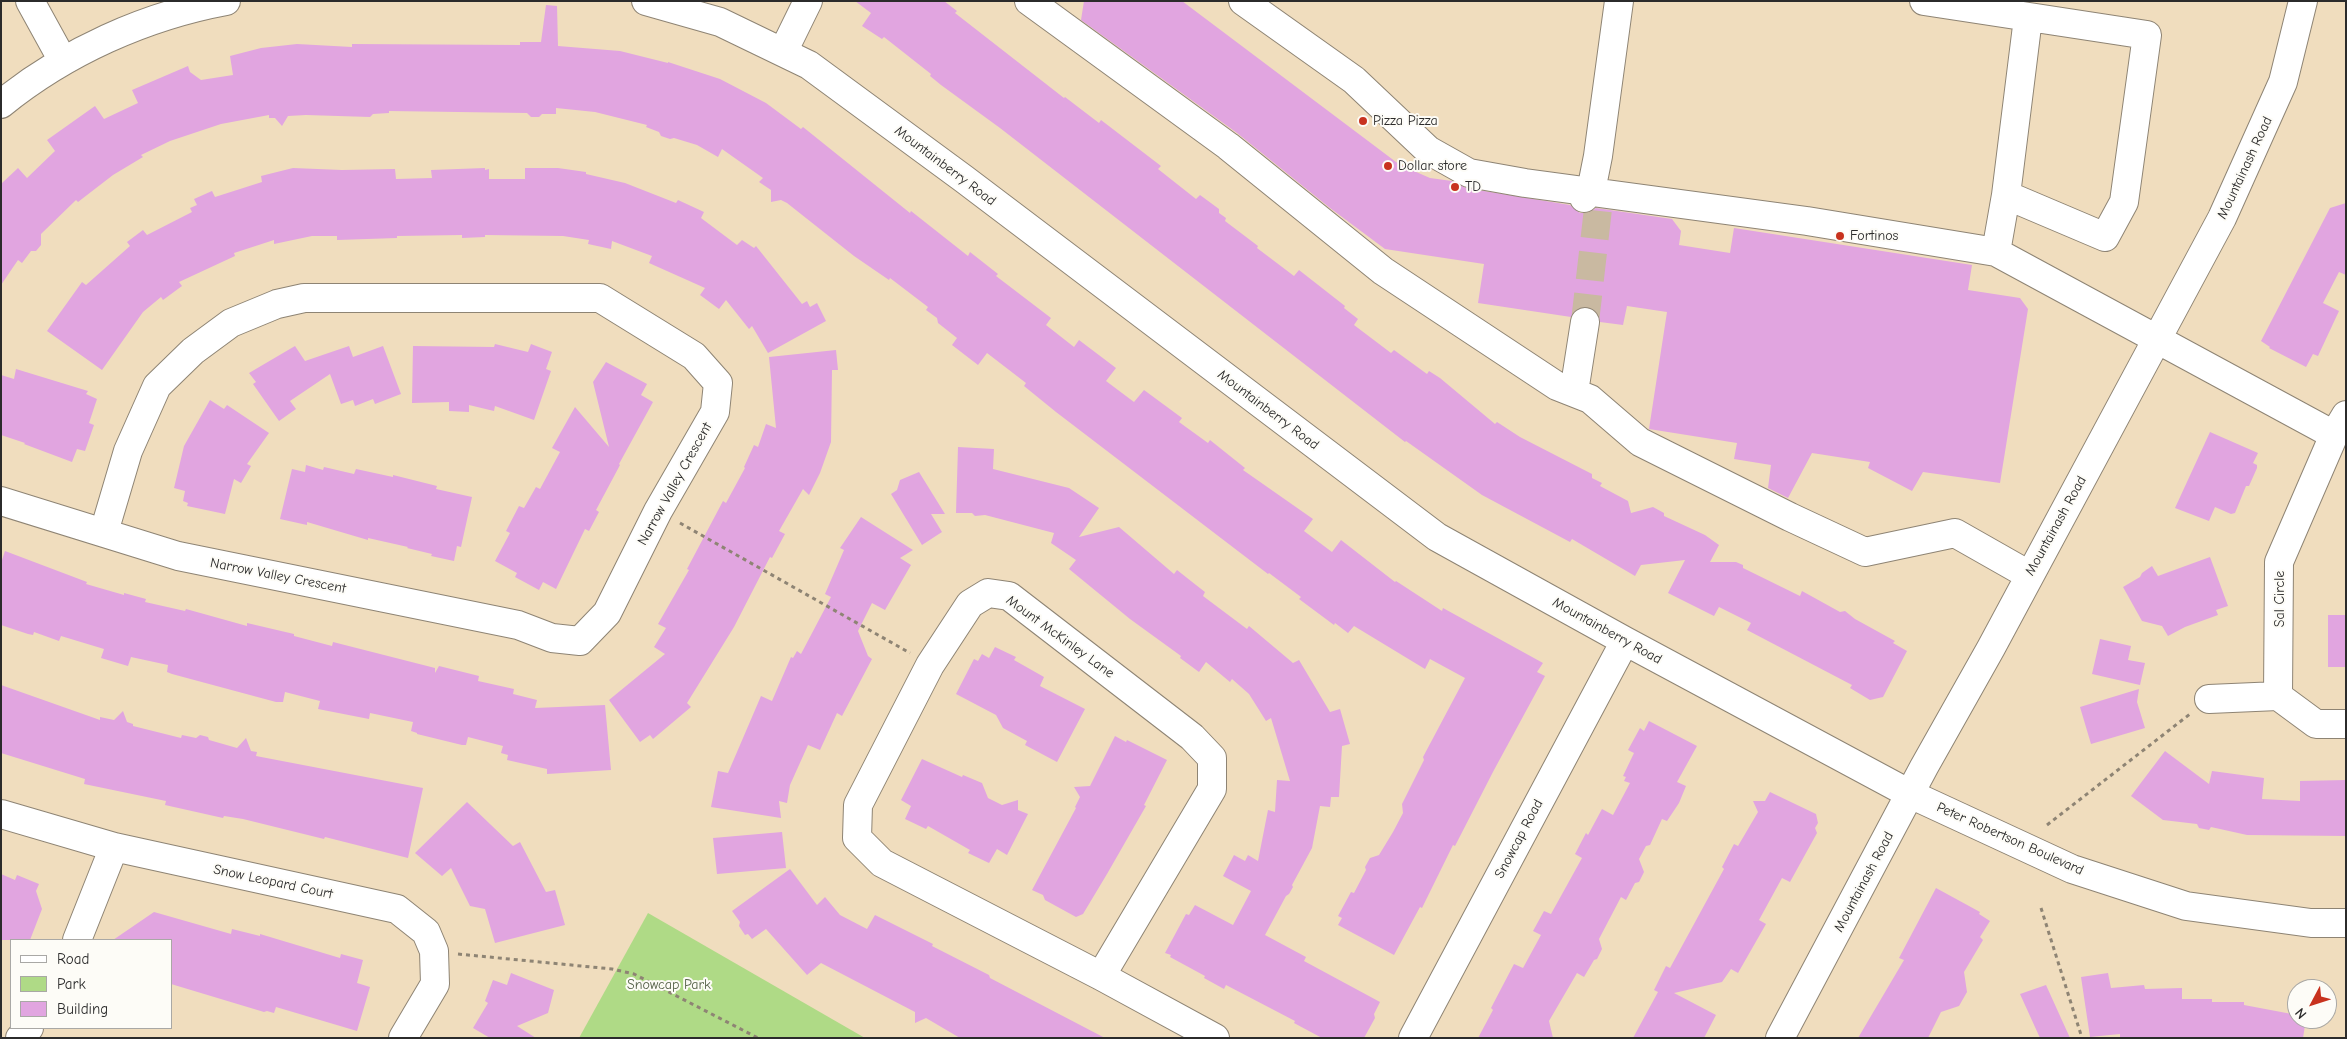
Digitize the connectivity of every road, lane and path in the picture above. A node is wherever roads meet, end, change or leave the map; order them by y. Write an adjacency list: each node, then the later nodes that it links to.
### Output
1 (30, 1): 13 (street)
2 (226, 1): 13 (street)
3 (646, 1): 12 (street, Mountainberry Road)
4 (808, 1): 12 (street)
5 (1029, 1): 20 (street)
6 (1243, 1): 16 (street, Sal Circle)
7 (1619, 1): 16 (street)
8 (1924, 1): 10 (street)
9 (2303, 1): 19 (street, Mountainash Road)
10 (1966, 5): 11 (street)
11 (2028, 18): 15 (street); 15 (street)
12 (783, 52): 26 (street, Mountainberry Road)
13 (63, 61): 14 (street)
14 (1, 104)
15 (2006, 195): 17 (street)
16 (1591, 196): 17 (street, Sal Circle)
17 (1996, 252): 19 (street, Sal Circle)
18 (1576, 321): 20 (street)
19 (2157, 341): 21 (street, Sal Circle); 25 (street, Mountainash Road)
20 (1566, 389): 25 (street)
21 (2340, 425): 28 (street, Sal Circle)
22 (1, 501): 24 (street, Narrow Valley Crescent)
23 (658, 511): 24 (street, Narrow Valley Crescent); 24 (street, Narrow Valley Crescent); 27 (path)
24 (104, 532)
25 (2029, 575): 31 (street, Mountainash Road)
26 (1625, 641): 31 (street, Mountainberry Road); 43 (street, Snowcap Road)
27 (930, 665): 39 (street, Mount McKinley Lane); 39 (street, Mount McKinley Lane)
28 (2278, 696): 29 (street); 30 (street)
29 (2210, 699): 33 (path)
30 (2346, 724)
31 (1910, 794): 36 (street, Peter Robertson Boulevard); 44 (street, Mountainash Road)
32 (1, 814): 34 (street, Snow Leopard Court)
33 (2047, 825)
34 (114, 847): 37 (street); 38 (street, Snow Leopard Court)
35 (2041, 908): 45 (path)
36 (2346, 923)
37 (77, 939)
38 (434, 951): 40 (street, Snow Leopard Court); 41 (path)
39 (1101, 976): 42 (street, Mount McKinley Lane)
40 (403, 1038)
41 (758, 1038)
42 (1214, 1038)
43 (1413, 1038)
44 (1780, 1038)
45 (2082, 1038)

